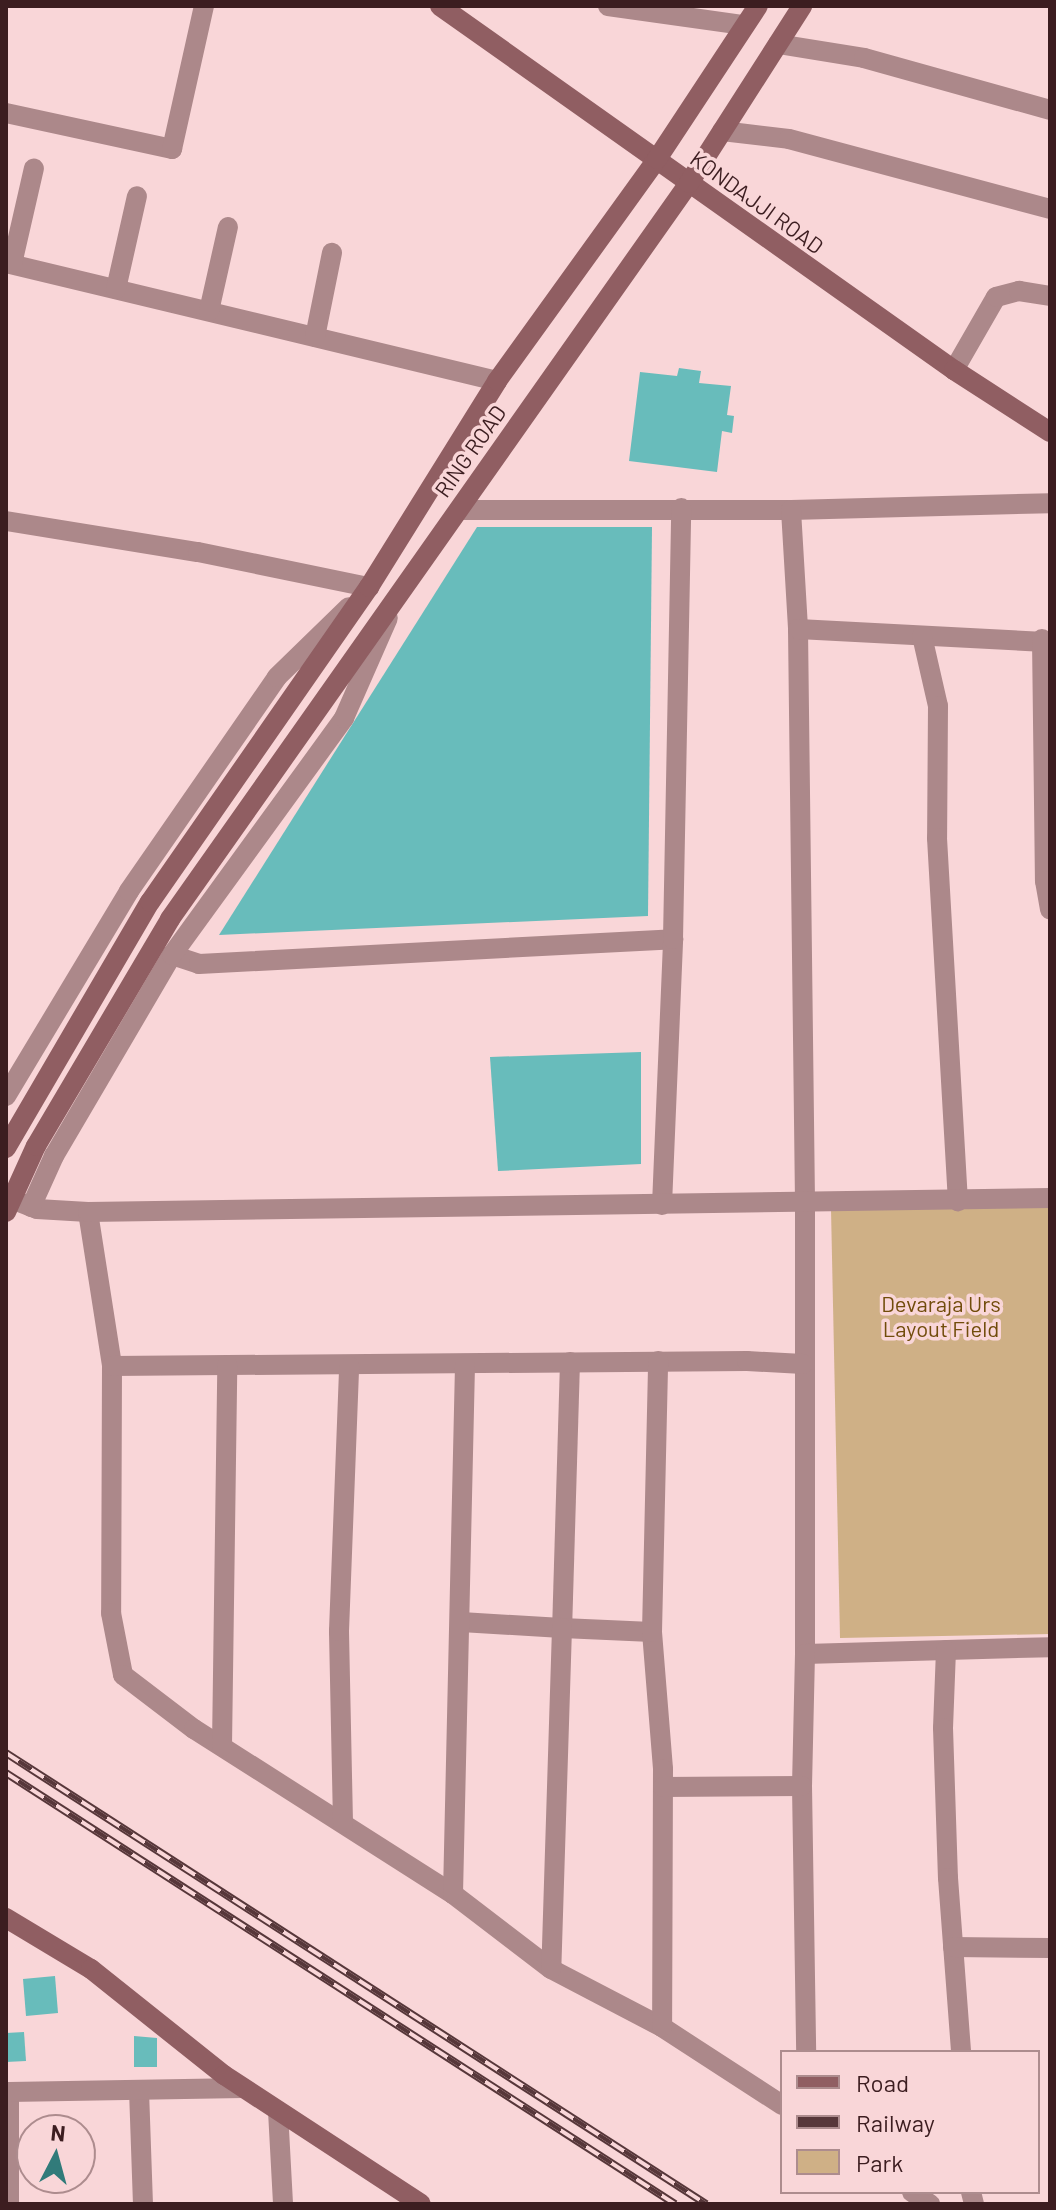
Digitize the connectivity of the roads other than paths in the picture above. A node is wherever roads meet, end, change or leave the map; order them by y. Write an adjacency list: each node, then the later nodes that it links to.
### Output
1 (204, 6): 9 (street)
2 (440, 6): 11 (main road, KONDAJJI ROAD)
3 (608, 6): 6 (street)
4 (758, 6): 6 (main road)
5 (802, 6): 7 (main road, RING ROAD)
6 (744, 25): 11 (main road)
7 (778, 44): 8 (street); 10 (main road, RING ROAD)
8 (1050, 110)
9 (6, 113)
10 (722, 131): 13 (main road, RING ROAD); 15 (street)
11 (657, 159): 13 (main road, KONDAJJI ROAD); 24 (main road)
12 (34, 168): 18 (street)
13 (689, 183): 23 (main road, KONDAJJI ROAD); 28 (main road, RING ROAD)
14 (137, 196): 19 (street)
15 (1050, 209)
16 (228, 227): 21 (street)
17 (332, 253): 22 (street)
18 (9, 263): 19 (street)
19 (116, 289): 21 (street)
20 (1050, 296): 23 (street)
21 (209, 311): 22 (street)
22 (315, 337): 24 (street)
23 (954, 370): 25 (main road, KONDAJJI ROAD)
24 (497, 381): 31 (main road)
25 (1050, 432)
26 (1050, 503): 29 (street)
27 (681, 508): 28 (street); 29 (street); 37 (street)
28 (459, 510): 32 (main road, RING ROAD)
29 (791, 510): 33 (street)
30 (6, 521): 31 (street)
31 (369, 587): 39 (street); 40 (main road)
32 (398, 596): 38 (street); 47 (main road, RING ROAD, bridge)
33 (798, 629): 34 (street); 44 (street)
34 (922, 636): 35 (street); 43 (street)
35 (1046, 640): 36 (street)
36 (1050, 910)
37 (673, 939): 38 (street); 45 (street)
38 (172, 955): 46 (street)
39 (6, 1096)
40 (6, 1148)
41 (6, 1197): 46 (street)
42 (1050, 1198): 43 (street)
43 (958, 1201): 44 (street)
44 (805, 1203): 45 (street); 51 (street)
45 (662, 1205): 48 (street)
46 (31, 1207): 48 (street)
47 (6, 1212)
48 (88, 1212): 53 (street)
49 (658, 1361): 50 (street); 51 (street); 58 (street)
50 (570, 1362): 55 (street); 57 (street)
51 (803, 1364): 61 (street)
52 (227, 1365): 53 (street); 54 (street); 62 (street)
53 (112, 1366): 62 (street)
54 (349, 1366): 55 (street); 65 (street)
55 (465, 1366): 56 (street)
56 (461, 1622): 57 (street); 66 (street)
57 (562, 1628): 58 (street); 70 (street)
58 (652, 1632): 64 (street)
59 (1050, 1647): 60 (street)
60 (946, 1650): 61 (street); 68 (street)
61 (805, 1654): 63 (street)
62 (222, 1746): 65 (street)
63 (802, 1786): 64 (street); 72 (street)
64 (663, 1787): 71 (street)
65 (343, 1823): 66 (street)
66 (453, 1894): 70 (street)
67 (6, 1918): 74 (main road)
68 (953, 1947): 69 (street); 73 (street)
69 (1050, 1948)
70 (551, 1969): 71 (street)
71 (662, 2027): 77 (street)
72 (806, 2050)
73 (961, 2050)
74 (243, 2088): 75 (street); 78 (main road)
75 (139, 2090): 76 (street); 81 (street)
76 (8, 2092): 80 (street)
77 (780, 2104)
78 (278, 2111): 79 (main road); 82 (street)
79 (417, 2203)
80 (9, 2204)
81 (143, 2204)
82 (283, 2204)

